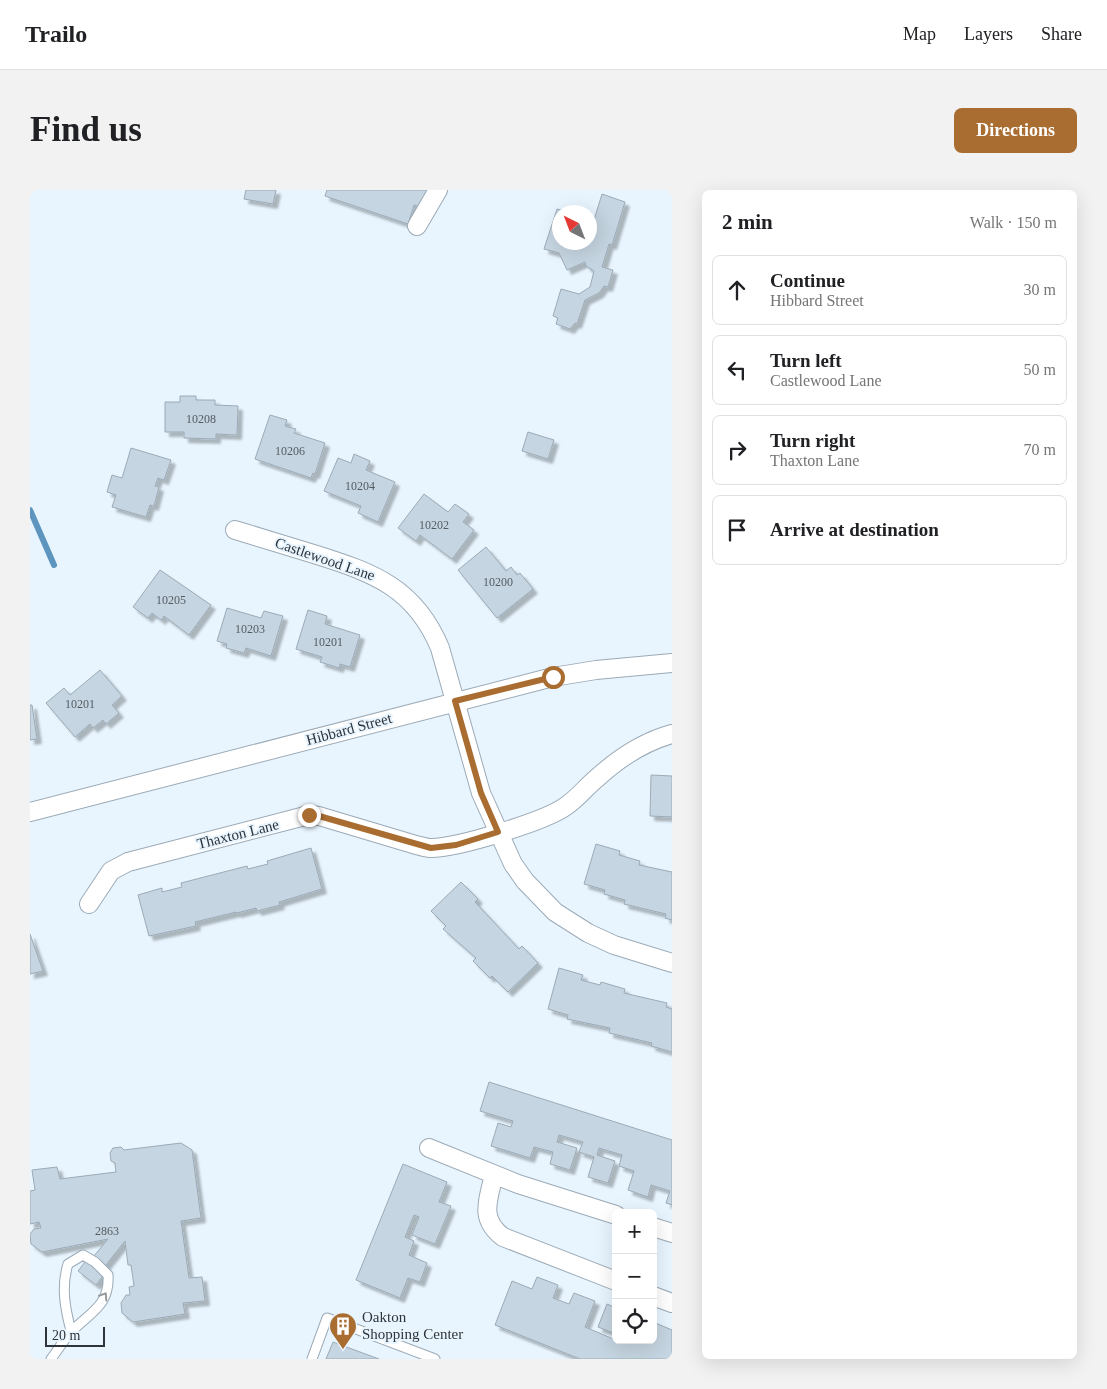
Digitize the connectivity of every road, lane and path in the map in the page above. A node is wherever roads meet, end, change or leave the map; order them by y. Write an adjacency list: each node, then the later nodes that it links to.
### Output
1 (438, 190): 2 (street)
2 (417, 226)
3 (235, 530): 5 (street, Castlewood Lane)
4 (672, 664): 5 (street, Hibbard Street)
5 (455, 701): 7 (street, Hibbard Street); 8 (street, Castlewood Lane)
6 (672, 734): 8 (street, Thaxton Lane)
7 (30, 812)
8 (498, 832): 9 (street, Thaxton Lane); 10 (street, Castlewood Lane)
9 (89, 904)
10 (672, 963)
11 (429, 1148): 12 (street)
12 (494, 1175): 13 (street); 16 (street)
13 (612, 1214)
14 (657, 1228): 15 (street)
15 (672, 1233)
16 (612, 1279)
17 (657, 1297): 18 (street)
18 (672, 1303)
19 (71, 1331): 19 (lane, one-way to 19); 20 (lane)
20 (51, 1359)
21 (312, 1359): 22 (lane)
22 (435, 1359)

